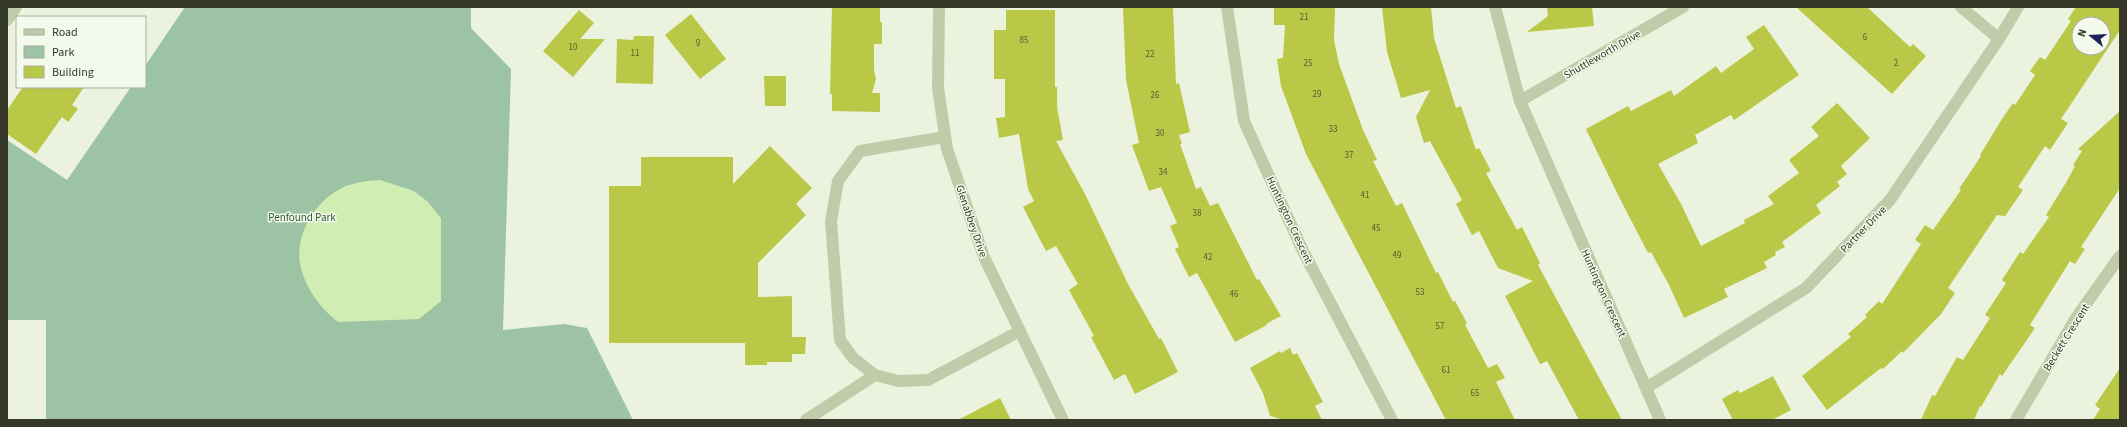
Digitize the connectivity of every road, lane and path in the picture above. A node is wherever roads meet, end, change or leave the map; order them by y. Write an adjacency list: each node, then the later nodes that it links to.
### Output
1 (16, 7): 8 (street)
2 (939, 7): 11 (street, Glenabbey Drive)
3 (1227, 7): 18 (street, Huntington Crescent)
4 (1495, 7): 10 (street, Huntington Crescent)
5 (1683, 7): 10 (street, Shuttleworth Drive)
6 (1961, 7): 9 (street)
7 (2018, 7): 9 (street, Partner Drive)
8 (7, 20)
9 (1999, 39): 15 (street, Partner Drive)
10 (1520, 100): 15 (street, Huntington Crescent)
11 (945, 137): 13 (street, Glenabbey Drive); 14 (street)
12 (2120, 256): 20 (street, Beckett Crescent)
13 (1020, 331): 14 (street); 17 (street, Glenabbey Drive)
14 (875, 375): 16 (street)
15 (1646, 388): 19 (street, Huntington Crescent)
16 (806, 420)
17 (1063, 420)
18 (1392, 420)
19 (1660, 420)
20 (2016, 420)

